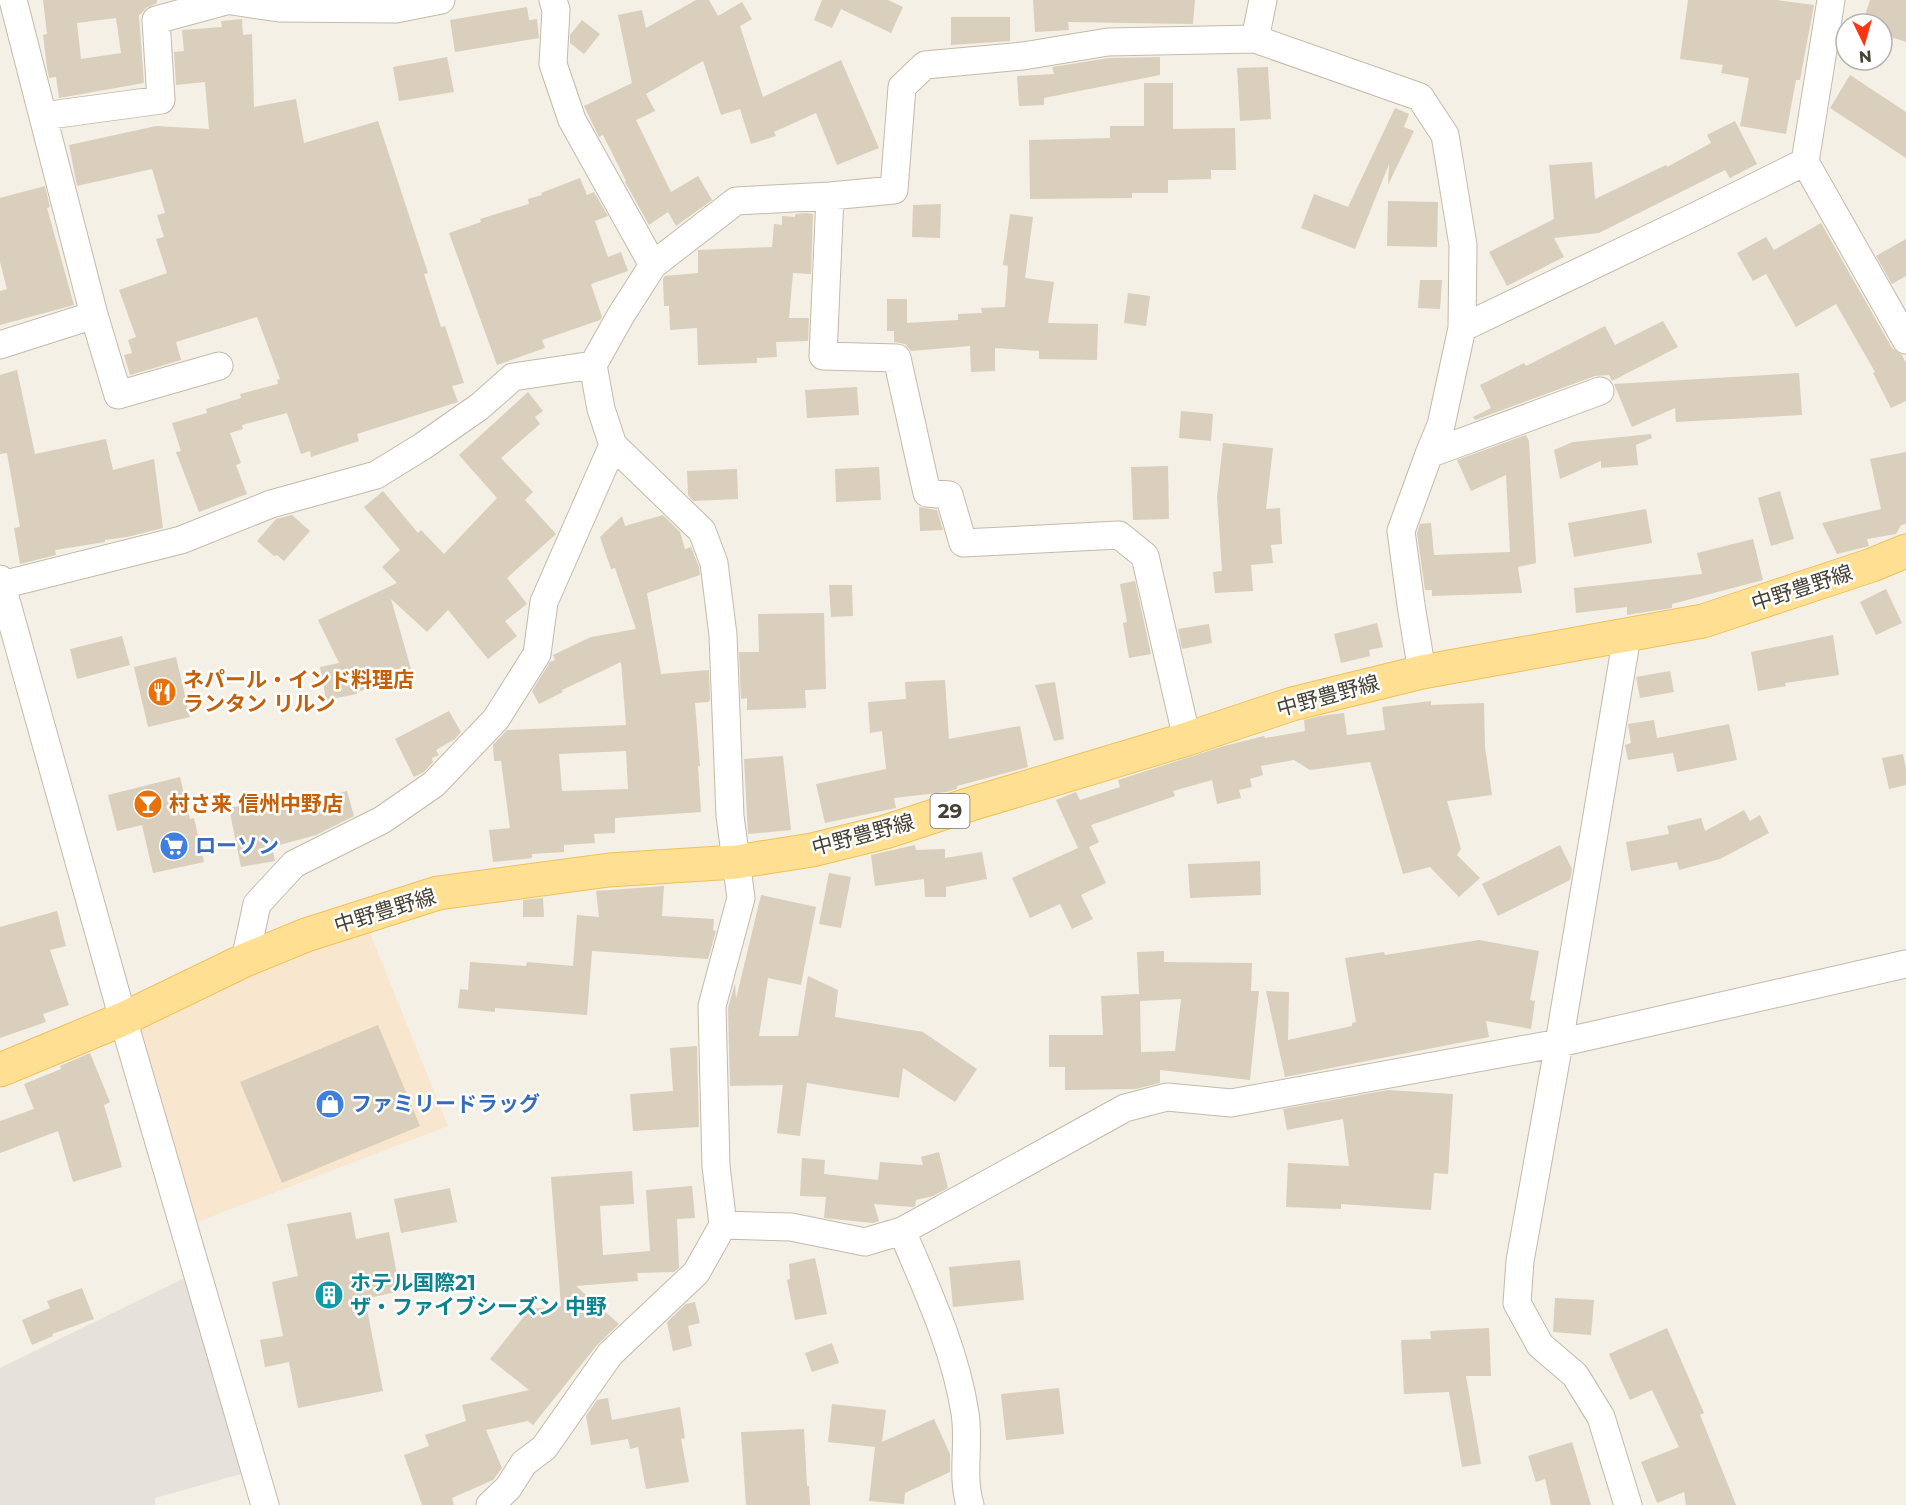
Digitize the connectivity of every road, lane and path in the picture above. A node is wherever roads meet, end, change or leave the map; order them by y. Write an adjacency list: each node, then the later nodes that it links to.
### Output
1 (13, 0): 8 (street)
2 (441, 0): 5 (street)
3 (1263, 0): 7 (street)
4 (1831, 0): 9 (street)
5 (226, 1): 8 (street)
6 (560, 3): 11 (street)
7 (1255, 39): 10 (street); 13 (street)
8 (43, 116): 12 (street)
9 (1804, 162): 13 (street); 14 (street)
10 (830, 196): 11 (street); 25 (street)
11 (653, 265): 16 (street)
12 (94, 315): 15 (street); 17 (street)
13 (1462, 328): 20 (street)
14 (1906, 340)
15 (0, 345)
16 (593, 365): 19 (street); 22 (street)
17 (219, 366)
18 (1600, 391): 20 (street)
19 (613, 445): 26 (street); 27 (street)
20 (1429, 454): 24 (street)
21 (1906, 551): 23 (main road, 中野豊野線 / 29)
22 (1, 582): 29 (street)
23 (1627, 636): 24 (main road, 中野豊野線 / 29); 30 (street)
24 (1422, 672): 25 (main road, 中野豊野線 / 29)
25 (1187, 739): 26 (main road, 中野豊野線 / 29)
26 (736, 862): 27 (main road, 中野豊野線 / 29); 32 (street)
27 (245, 960): 29 (main road, 中野豊野線 / 29)
28 (1906, 964): 30 (street)
29 (123, 1019): 31 (main road, 中野豊野線 / 29); 35 (street)
30 (1559, 1043): 33 (street); 37 (street)
31 (0, 1070)
32 (723, 1225): 33 (street); 34 (street)
33 (902, 1231): 36 (street)
34 (503, 1499)
35 (265, 1505)
36 (970, 1505)
37 (1628, 1505)

